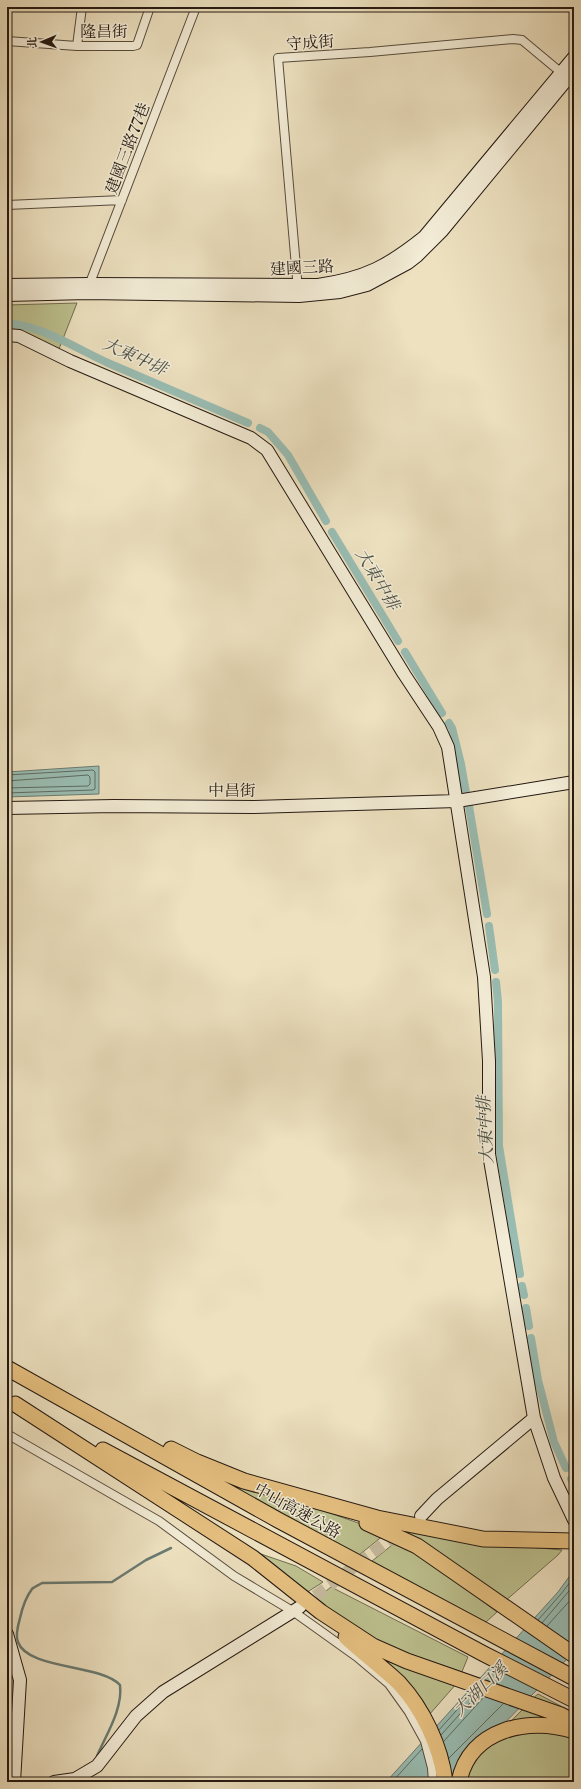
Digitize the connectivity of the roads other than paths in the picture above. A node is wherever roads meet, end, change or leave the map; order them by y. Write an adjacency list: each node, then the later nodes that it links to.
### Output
1 (82, 7): 5 (street)
2 (150, 7): 5 (street, 隆昌街)
3 (195, 10): 8 (street, 建國三路77巷)
4 (7, 41): 5 (street, 隆昌街)
5 (77, 46)
6 (574, 57): 7 (street, 建國三路)
7 (568, 74): 12 (street, 建國三路); 12 (street, 守成街)
8 (122, 200): 9 (street); 11 (street, 建國三路77巷)
9 (7, 205)
10 (7, 285): 11 (street, 建國三路)
11 (88, 288): 12 (street, 建國三路); 13 (street, 建國三路)
12 (298, 291)
13 (7, 294)
14 (7, 335): 16 (street)
15 (574, 782): 16 (street, 中昌街)
16 (457, 801): 17 (street, 中昌街); 20 (street)
17 (7, 808)
18 (9, 1369): 22 (highway); 30 (highway, 中山高速公路)
19 (11, 1402): 27 (highway); 31 (highway)
20 (534, 1418): 23 (street); 24 (street)
21 (7, 1434): 26 (street)
22 (295, 1497): 25 (highway); 29 (highway)
23 (421, 1516)
24 (574, 1520)
25 (574, 1541)
26 (297, 1610): 35 (street); 36 (street)
27 (321, 1612): 32 (highway); 37 (highway)
28 (7, 1634): 34 (street)
29 (574, 1655)
30 (572, 1678)
31 (574, 1700)
32 (565, 1721): 33 (highway); 38 (highway)
33 (574, 1731)
34 (14, 1782)
35 (54, 1782)
36 (433, 1782)
37 (445, 1782)
38 (460, 1782)

